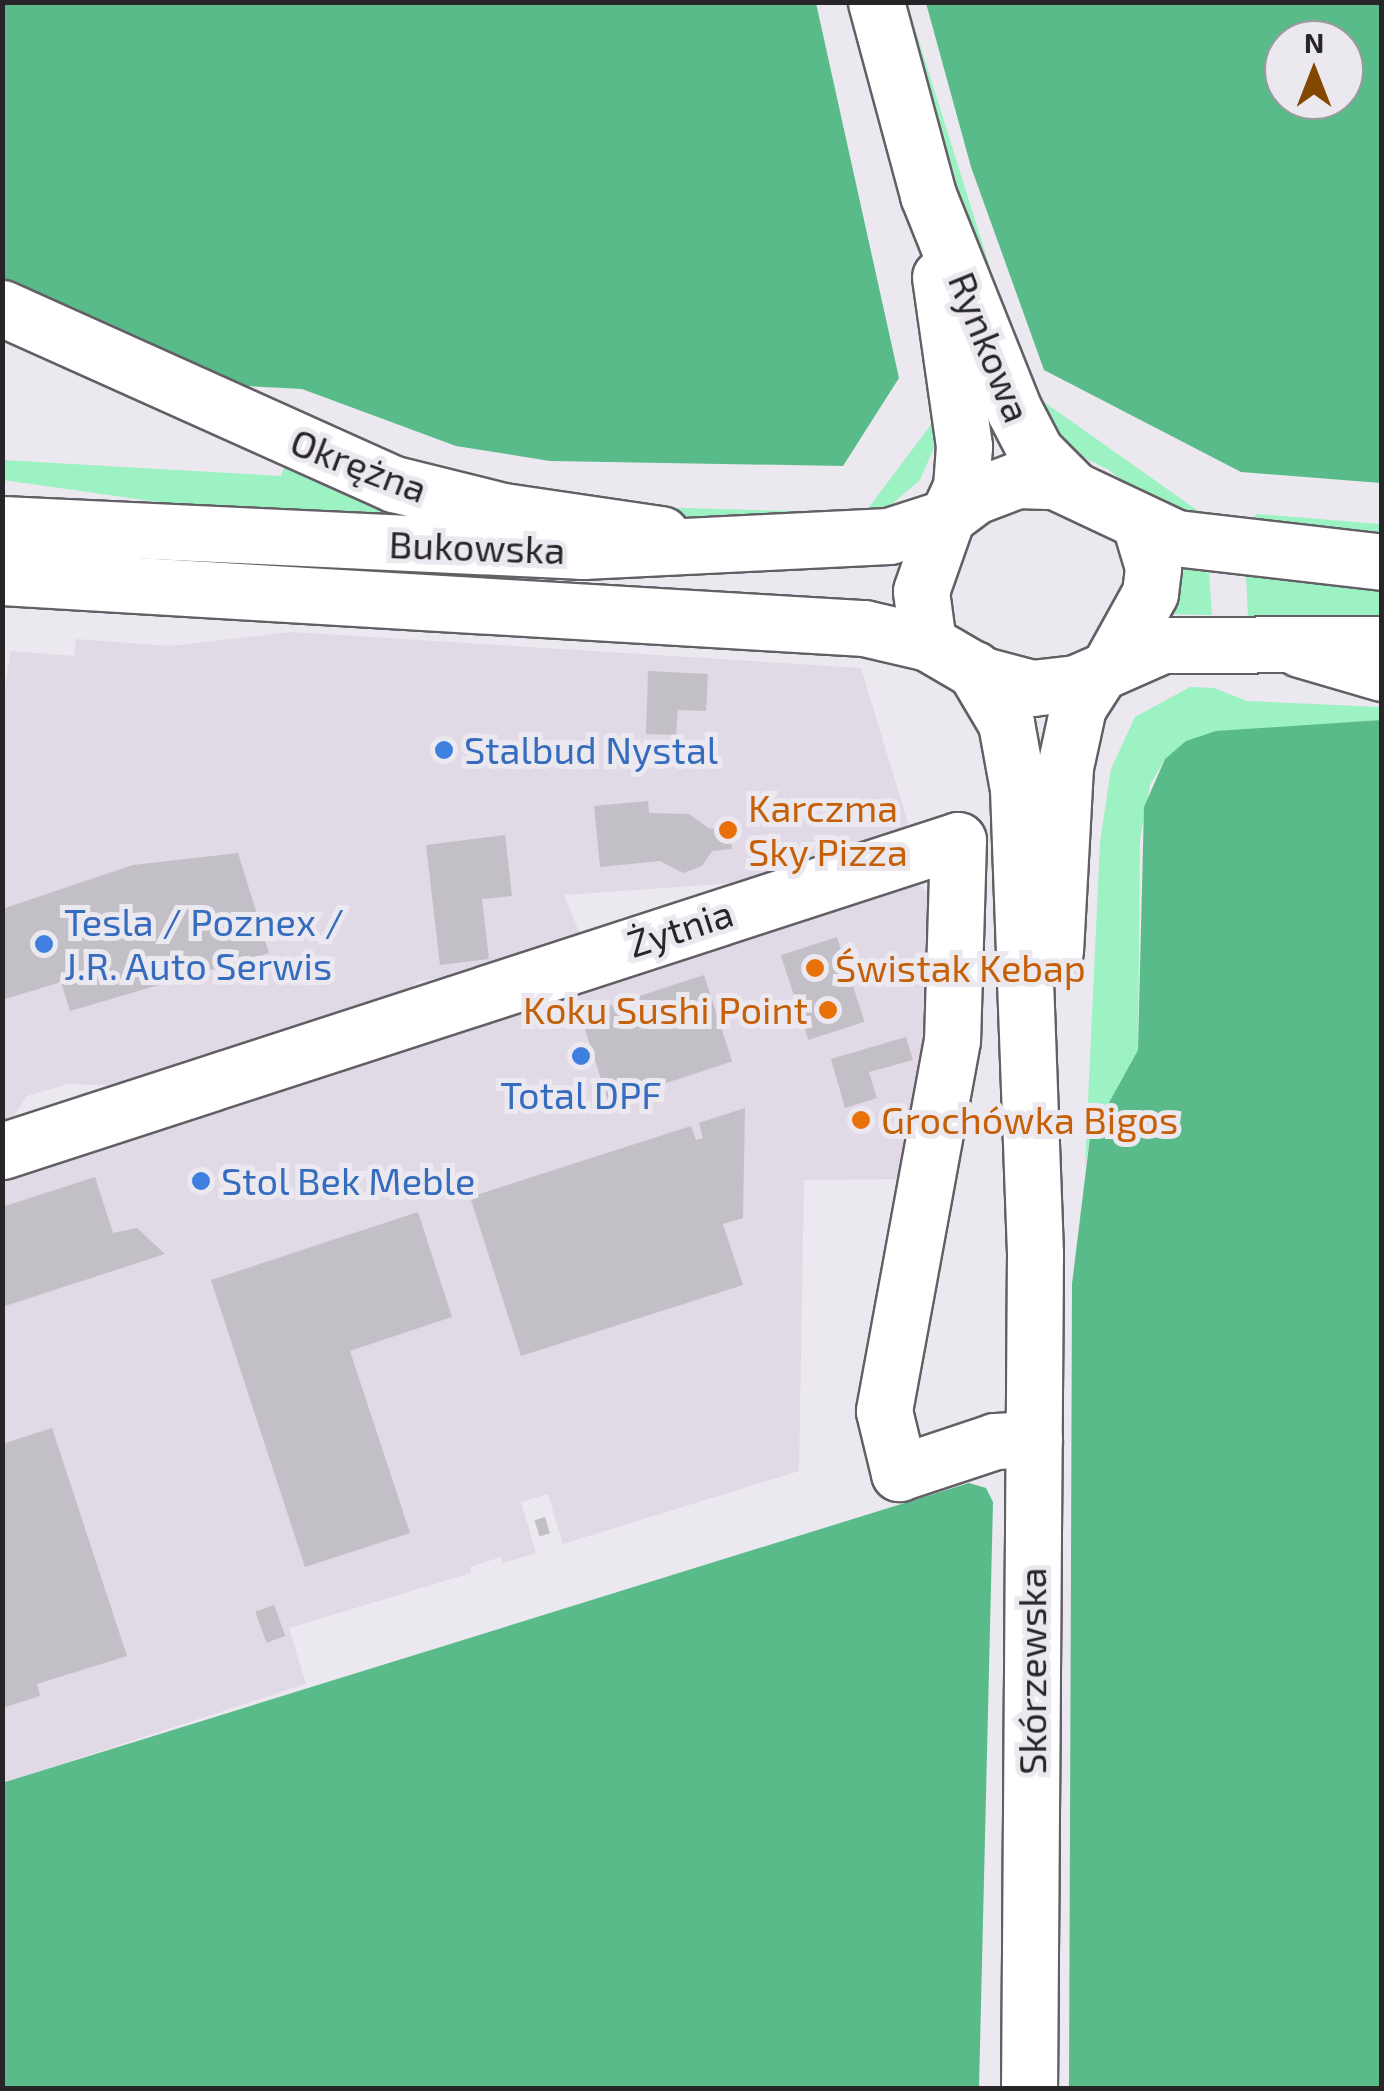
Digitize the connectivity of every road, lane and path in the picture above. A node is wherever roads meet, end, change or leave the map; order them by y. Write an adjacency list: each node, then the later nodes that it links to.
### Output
1 (876, 2): 2 (street, Rynkowa)
2 (928, 194): 4 (street, Rynkowa); 5 (street, Rynkowa)
3 (2, 308): 8 (street, Okrężna)
4 (1071, 487): 5 (street); 7 (street)
5 (948, 517): 8 (street, Bukowska); 13 (street)
6 (2, 524): 8 (street, Bukowska)
7 (1141, 527): 9 (street); 14 (street)
8 (739, 546)
9 (1382, 562)
10 (2, 577): 13 (street, Bukowska)
11 (1283, 642): 12 (street); 14 (street); 15 (street)
12 (1382, 644)
13 (951, 656): 14 (street); 16 (street, Skórzewska)
14 (1105, 670): 19 (street, Skórzewska)
15 (1382, 673)
16 (1019, 823): 17 (street, Żytnia); 19 (street, Skórzewska)
17 (958, 840): 18 (street, Żytnia); 20 (street)
18 (2, 1151)
19 (1034, 1254): 20 (street, Skórzewska)
20 (1034, 1439): 21 (street, Skórzewska)
21 (1030, 2088)

